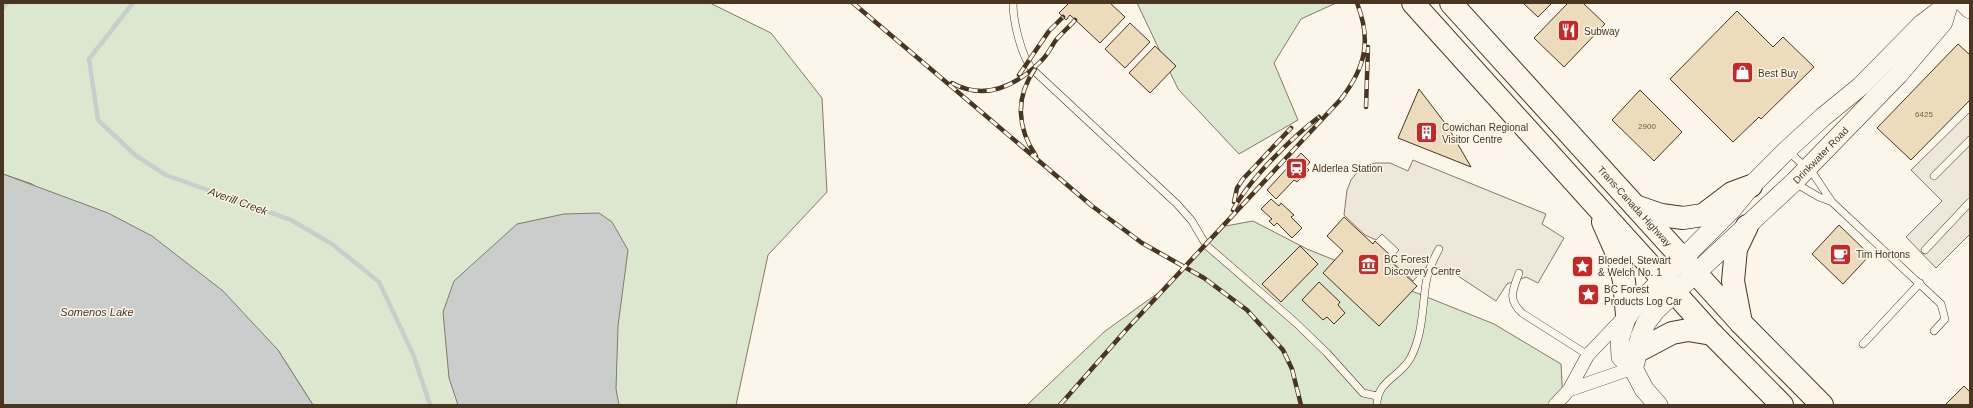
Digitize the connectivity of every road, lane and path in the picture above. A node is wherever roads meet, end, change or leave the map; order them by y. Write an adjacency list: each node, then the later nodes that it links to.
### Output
1 (1013, 3): 31 (lane)
2 (1413, 3): 15 (highway)
3 (1451, 3): 14 (highway, Trans-Canada Highway)
4 (1954, 4): 5 (street); 7 (street, Drinkwater Road); 8 (street, Drinkwater Road)
5 (1970, 9)
6 (1970, 140): 9 (lane)
7 (1787, 150): 8 (lane); 11 (street, Drinkwater Road)
8 (1807, 168): 10 (street, Drinkwater Road); 12 (lane)
9 (1934, 176)
10 (1794, 182): 12 (lane); 16 (street, Drinkwater Road)
11 (1751, 186): 14 (highway); 19 (street, Drinkwater Road)
12 (1832, 202): 21 (lane)
13 (1970, 202): 18 (lane)
14 (1632, 204): 19 (highway, Trans-Canada Highway)
15 (1598, 208): 22 (highway); 23 (highway)
16 (1747, 226): 19 (street, Drinkwater Road); 24 (highway)
17 (1439, 249): 31 (lane)
18 (1925, 250)
19 (1689, 266): 22 (street, Drinkwater Road); 24 (highway, Trans-Canada Highway)
20 (1519, 273): 28 (lane)
21 (1920, 283): 25 (lane); 27 (lane)
22 (1669, 285): 23 (street); 26 (highway); 29 (street)
23 (1627, 315): 28 (street); 29 (street)
24 (1741, 323): 36 (highway, Trans-Canada Highway)
25 (1934, 331)
26 (1712, 334): 29 (highway); 35 (highway)
27 (1863, 344)
28 (1588, 355): 30 (street)
29 (1635, 359): 30 (street); 34 (street)
30 (1569, 390): 33 (street)
31 (1377, 396): 32 (lane)
32 (1378, 405)
33 (1555, 405)
34 (1658, 405)
35 (1782, 405)
36 (1822, 405)

